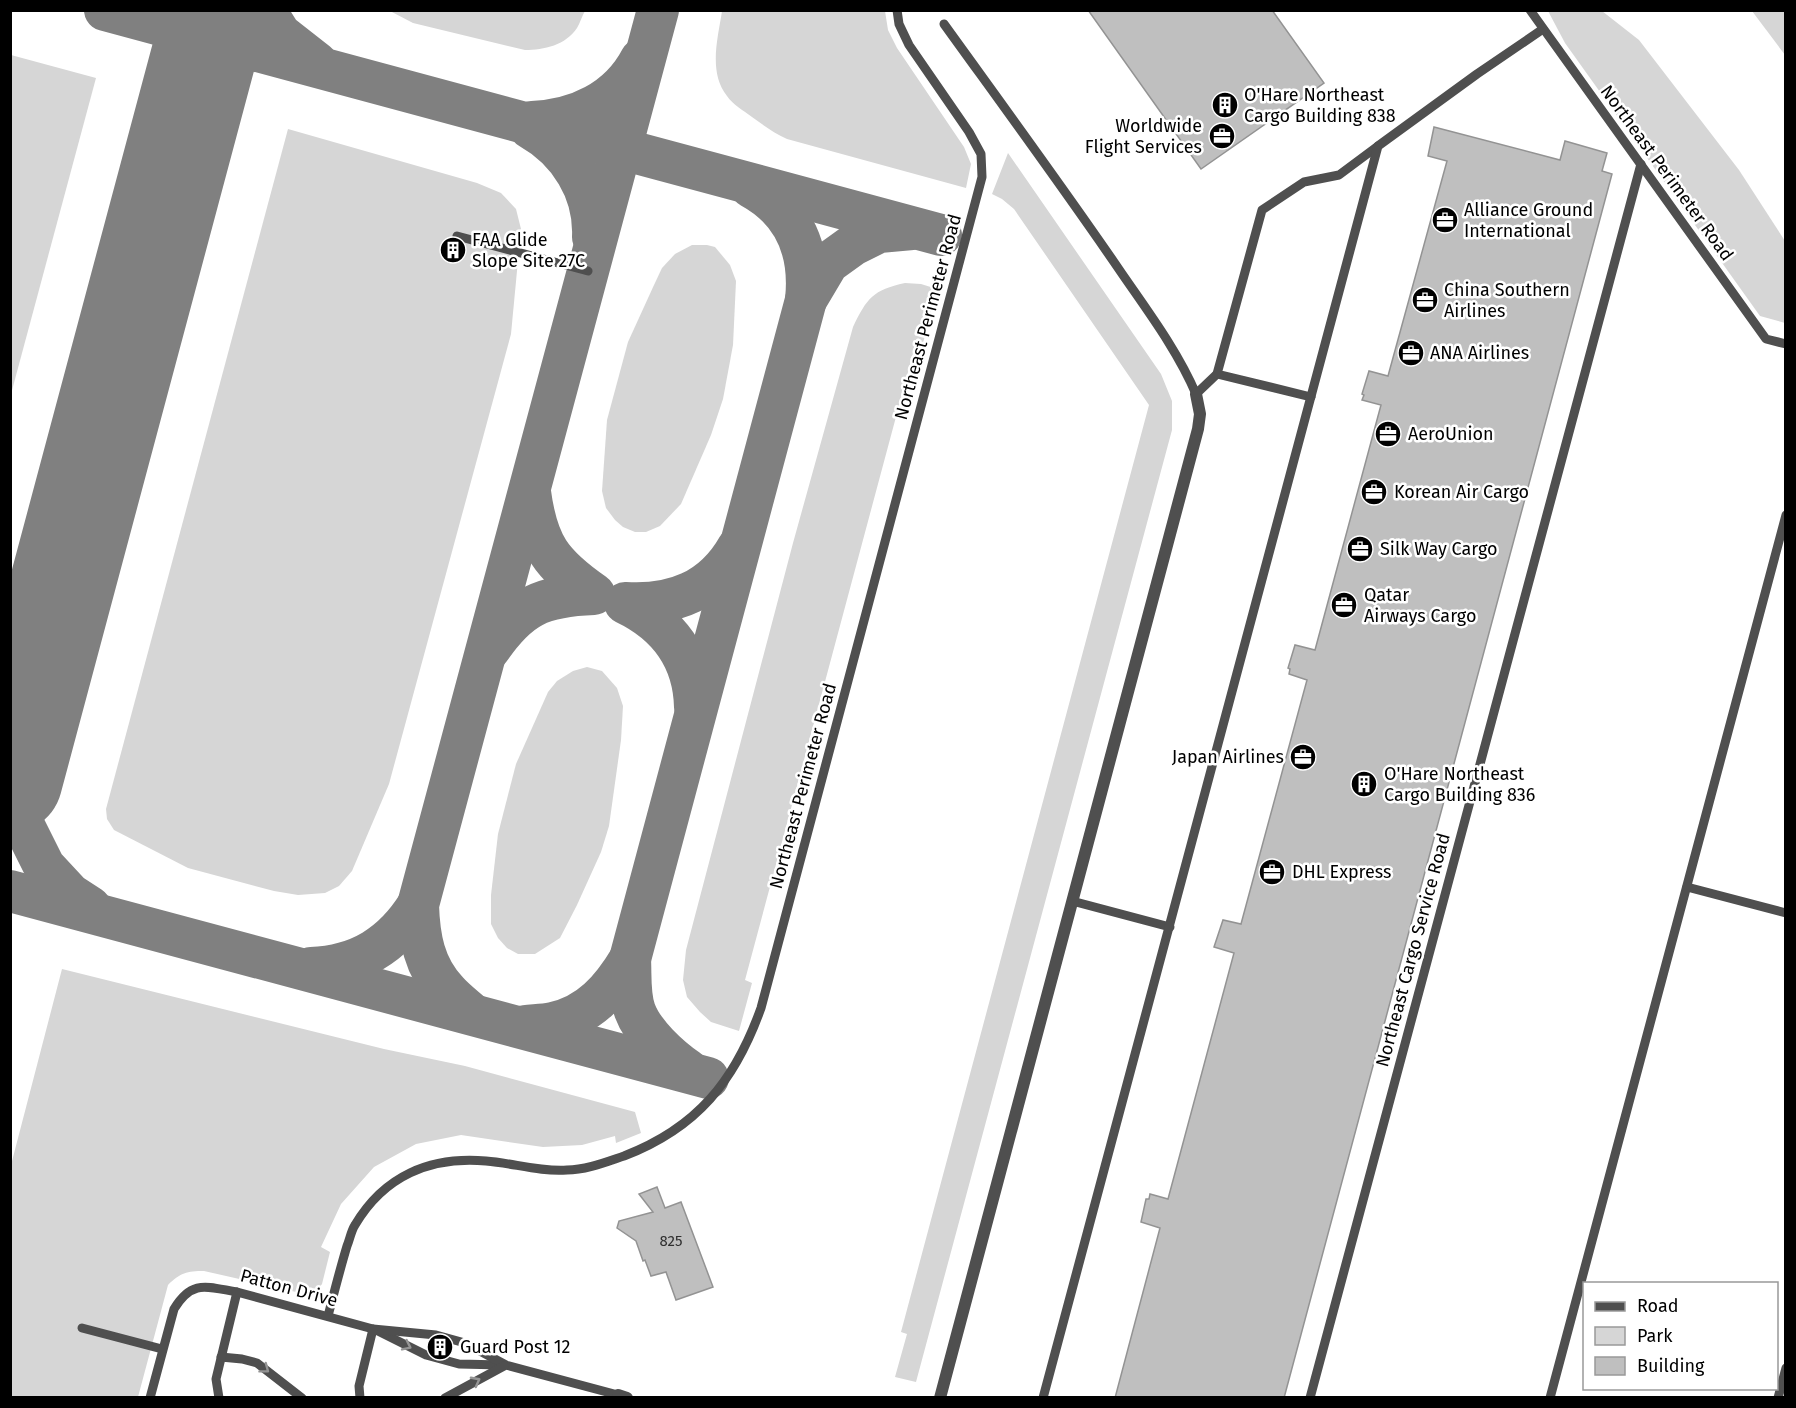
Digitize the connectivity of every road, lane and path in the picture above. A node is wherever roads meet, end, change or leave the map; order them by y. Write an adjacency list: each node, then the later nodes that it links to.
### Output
1 (897, 10): 19 (lane, Northeast Perimeter Road)
2 (1530, 10): 4 (lane, Northeast Perimeter Road)
3 (944, 24): 11 (lane)
4 (1543, 29): 5 (lane); 6 (lane, Northeast Perimeter Road)
5 (1378, 146): 10 (lane); 12 (lane)
6 (1641, 164): 9 (lane, Northeast Perimeter Road); 34 (lane, Northeast Cargo Service Road)
7 (457, 236): 8 (lane)
8 (588, 271)
9 (1785, 344)
10 (1217, 374): 11 (lane); 12 (lane)
11 (1196, 394): 15 (street)
12 (1311, 397): 17 (lane)
13 (1785, 515): 14 (lane)
14 (1687, 887): 16 (lane); 35 (lane)
15 (1072, 901): 17 (lane); 32 (street)
16 (1785, 913)
17 (1170, 927): 33 (lane)
18 (237, 1292): 19 (lane, Patton Drive); 22 (lane, Patton Drive); 23 (lane)
19 (328, 1316): 21 (lane, Patton Drive)
20 (82, 1328): 22 (lane)
21 (373, 1329): 24 (lane, Patton Drive); 24 (lane, Patton Drive, one-way to 24); 30 (lane)
22 (162, 1349): 27 (lane)
23 (221, 1357): 28 (lane); 29 (lane, one-way to 29)
24 (506, 1365): 26 (lane, Patton Drive); 31 (lane, one-way to 24)
25 (1785, 1368): 36 (lane)
26 (621, 1397)
27 (150, 1398)
28 (219, 1398)
29 (302, 1398)
30 (360, 1398)
31 (445, 1398)
32 (940, 1398)
33 (1043, 1398)
34 (1310, 1398)
35 (1550, 1398)
36 (1778, 1398)

